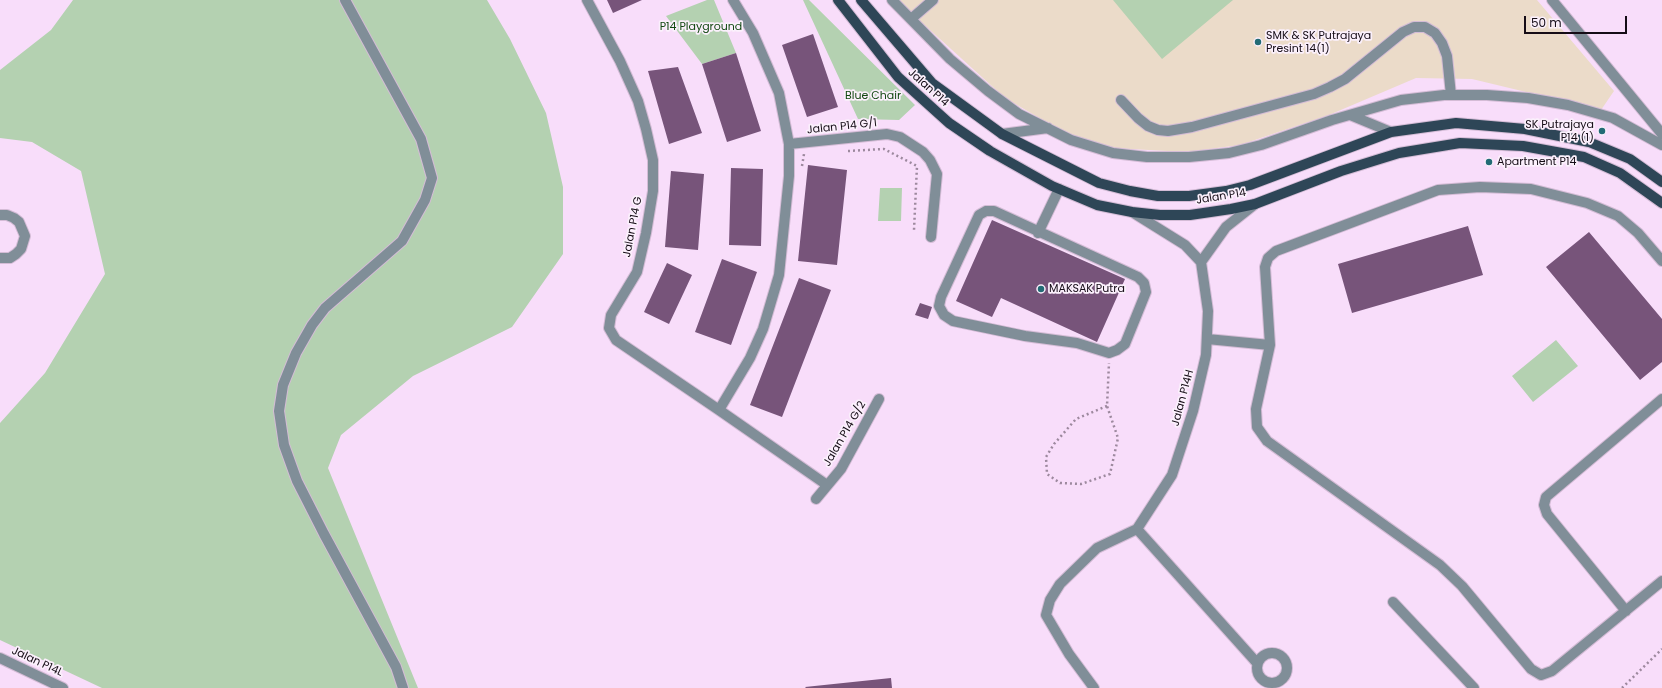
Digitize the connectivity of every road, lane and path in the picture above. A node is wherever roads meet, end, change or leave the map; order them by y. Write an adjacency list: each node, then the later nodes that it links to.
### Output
1 (345, 0): 51 (street)
2 (587, 0): 40 (street, Jalan P14 G)
3 (838, 0): 23 (main road, Jalan P14)
4 (861, 0): 15 (main road, Jalan P14)
5 (892, 0): 9 (street)
6 (933, 0): 9 (street)
7 (1552, 0): 16 (street)
8 (736, 1): 17 (street)
9 (911, 18): 13 (street)
10 (1451, 95): 11 (street); 12 (street); 18 (street)
11 (1121, 100)
12 (1350, 115): 13 (street); 14 (street)
13 (1048, 128): 15 (street)
14 (1391, 132): 15 (main road, Jalan P14); 22 (main road, Jalan P14)
15 (1002, 134)
16 (1662, 134)
17 (789, 144): 30 (street, Jalan P14 G/1); 40 (street)
18 (1662, 145)
19 (840, 152): 28 (path)
20 (804, 154): 21 (path)
21 (811, 154)
22 (1662, 182)
23 (1059, 189): 26 (main road, Jalan P14); 29 (street)
24 (1662, 203): 25 (main road, Jalan P14)
25 (1255, 204): 26 (main road, Jalan P14); 33 (street)
26 (1132, 212): 33 (street)
27 (0, 215): 31 (street)
28 (914, 230)
29 (1038, 233): 36 (street); 36 (street)
30 (931, 238)
31 (0, 258)
32 (1662, 260): 35 (street)
33 (1201, 262): 34 (street, Jalan P14H)
34 (1207, 339): 35 (street); 43 (street, Jalan P14H)
35 (1270, 345): 46 (street)
36 (1109, 353): 39 (path)
37 (879, 399): 41 (street, Jalan P14 G/2)
38 (1662, 399): 46 (street)
39 (1107, 406): 39 (path)
40 (719, 410): 41 (street, Jalan P14 G)
41 (827, 486): 42 (street, Jalan P14 G/2)
42 (816, 499)
43 (1137, 529): 49 (street); 52 (street)
44 (1662, 581): 46 (street)
45 (1393, 602): 53 (street)
46 (1626, 611)
47 (1662, 649): 54 (path)
48 (0, 658): 50 (street, Jalan P14L)
49 (1257, 663)
50 (63, 688)
51 (403, 688)
52 (1094, 688)
53 (1474, 688)
54 (1622, 688)

